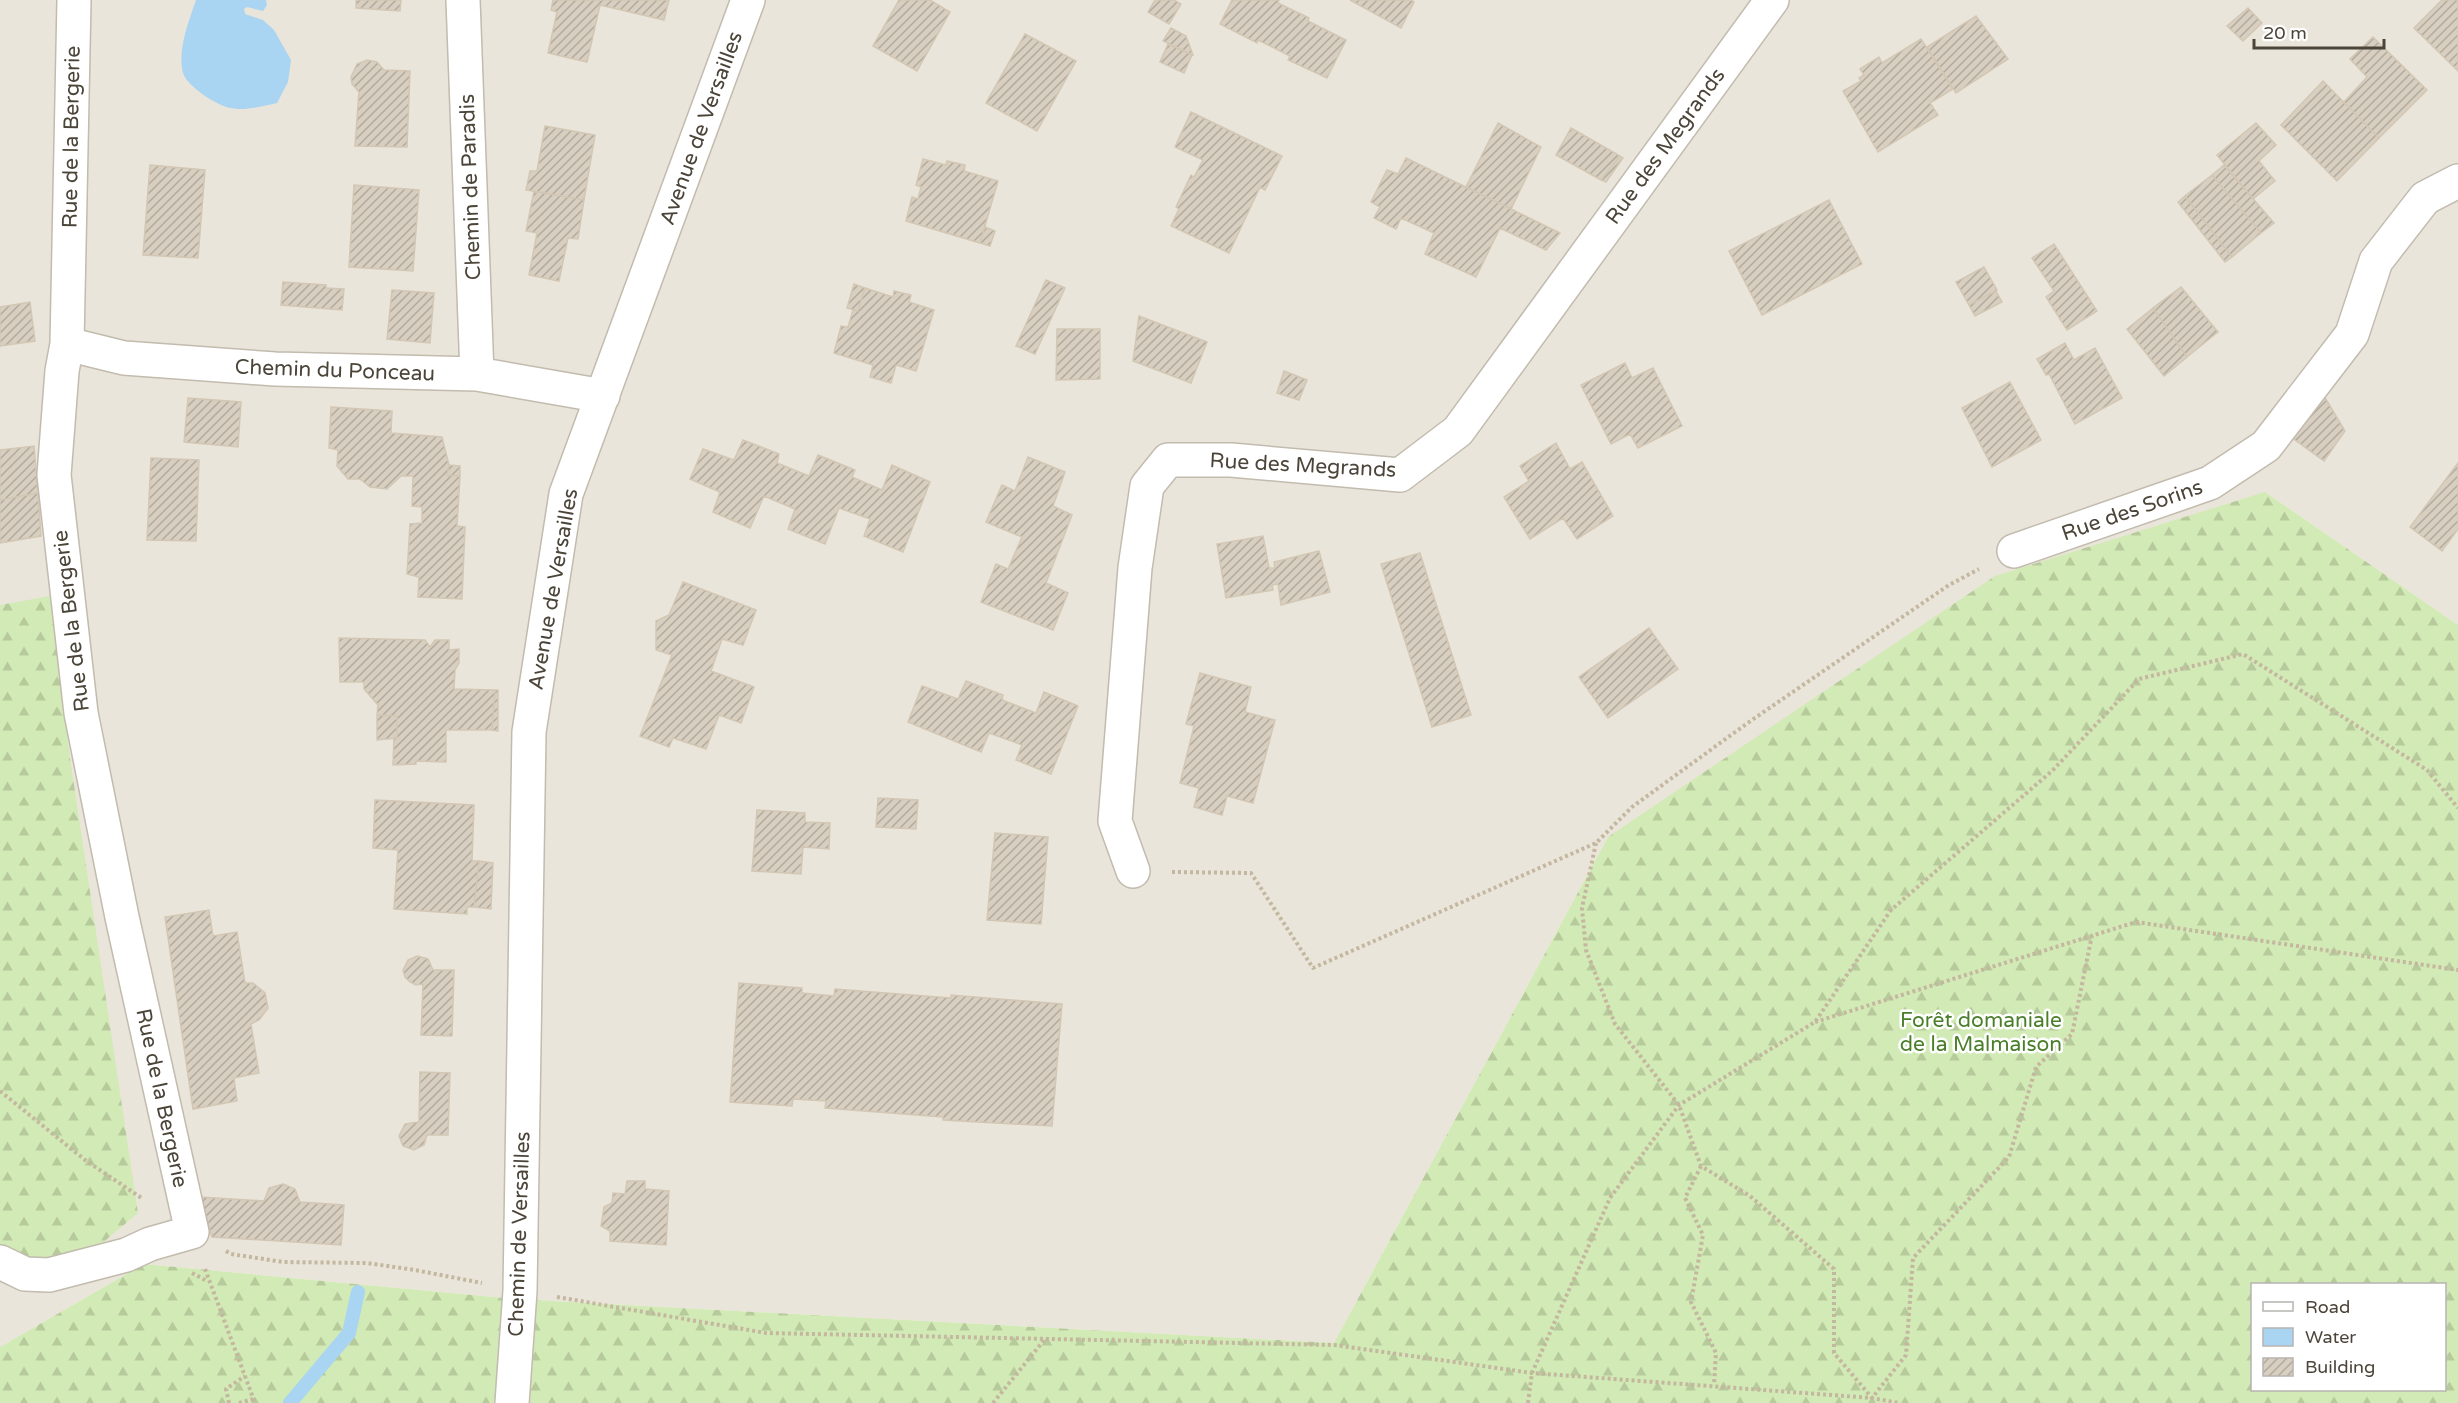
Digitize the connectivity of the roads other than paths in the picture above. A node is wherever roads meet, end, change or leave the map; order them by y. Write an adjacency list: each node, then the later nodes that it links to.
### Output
1 (74, 0): 6 (street, Rue de la Bergerie)
2 (463, 0): 7 (street, Chemin de Paradis)
3 (748, 0): 8 (street, Avenue de Versailles)
4 (1772, 0): 10 (street, Rue des Megrands)
5 (2458, 181): 9 (street, Rue des Sorins)
6 (67, 344): 7 (street, Chemin du Ponceau); 12 (street, Rue de la Bergerie)
7 (477, 374): 8 (street, Chemin du Ponceau)
8 (603, 396): 11 (street, Avenue de Versailles)
9 (2014, 551)
10 (1132, 871)
11 (524, 1065): 13 (street, Chemin de Versailles)
12 (0, 1262)
13 (512, 1403)

